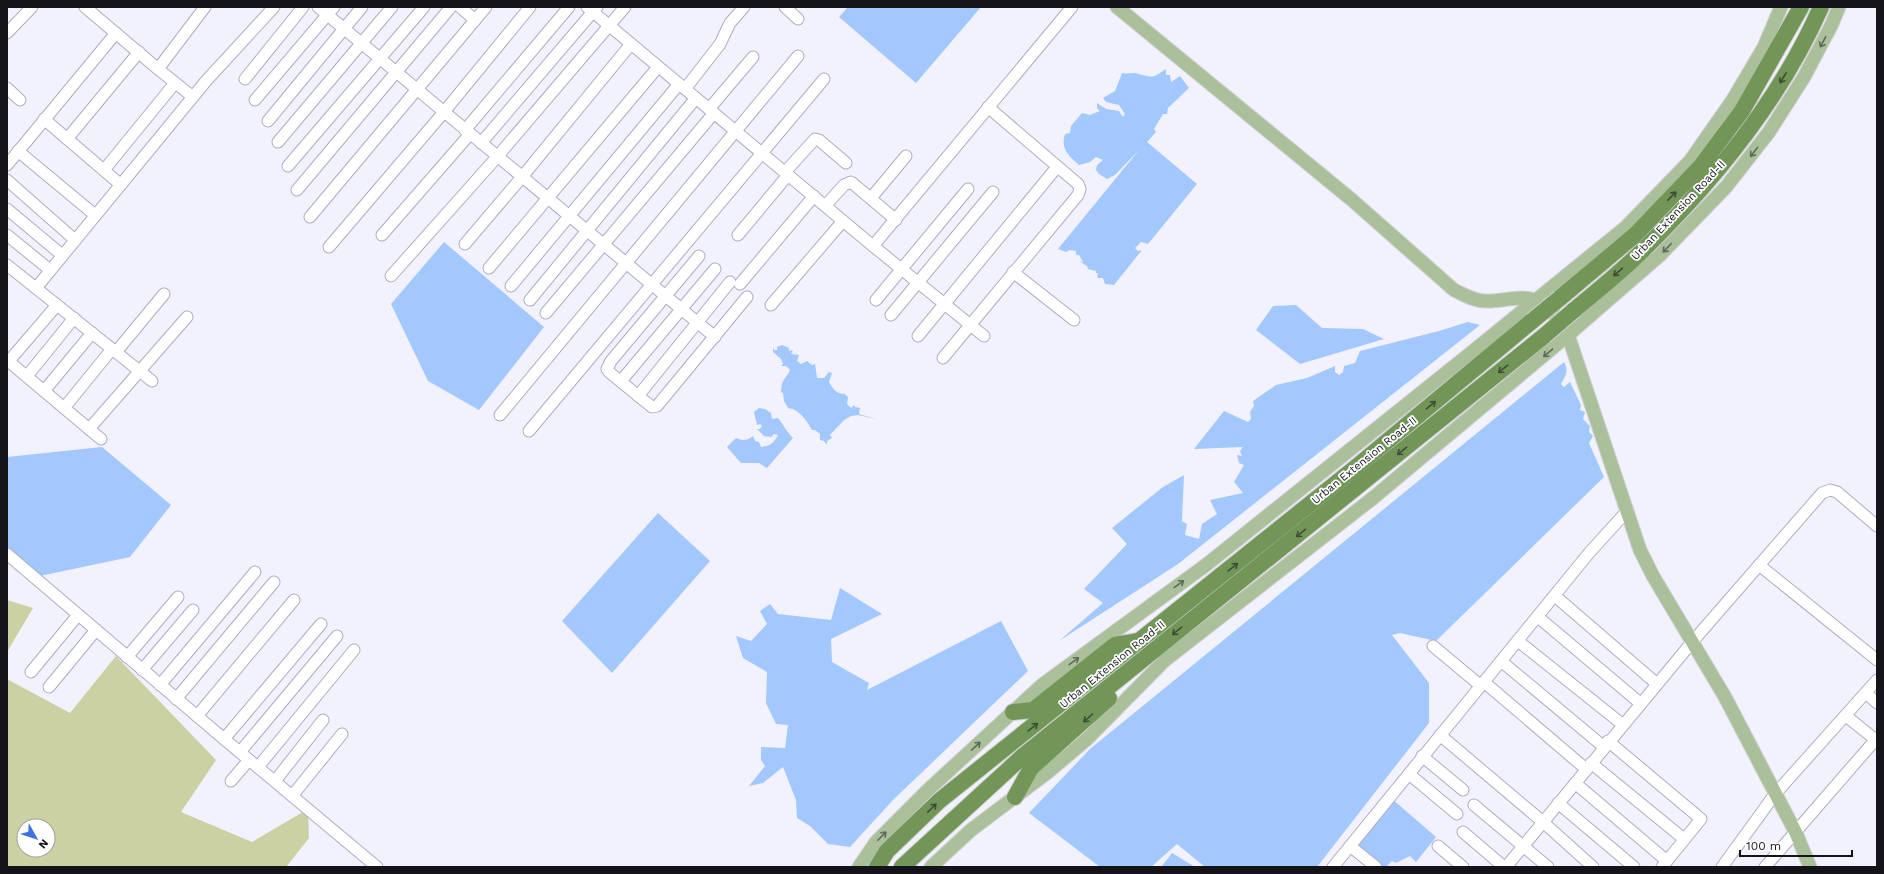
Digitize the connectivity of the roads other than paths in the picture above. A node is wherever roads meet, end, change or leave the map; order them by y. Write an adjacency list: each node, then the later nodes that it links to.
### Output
1 (32, 7): 30 (street)
2 (85, 7): 31 (street)
3 (206, 7): 39 (street)
4 (274, 7): 47 (street)
5 (303, 7): 41 (street)
6 (318, 7): 25 (street)
7 (362, 7): 29 (street)
8 (392, 7): 32 (street)
9 (424, 7): 37 (street)
10 (451, 7): 40 (street)
11 (460, 7): 27 (street)
12 (486, 7): 27 (street)
13 (530, 7): 53 (street)
14 (570, 7): 57 (street)
15 (625, 7): 28 (street)
16 (786, 7): 26 (street)
17 (1072, 7): 51 (street)
18 (1117, 7): 115 (main road)
19 (1781, 7): 115 (main road)
20 (1801, 7): 161 (highway, Urban Extension Road-II, one-way to 20, bridge)
21 (1821, 7): 171 (highway, Urban Extension Road-II, one-way to 171, bridge)
22 (1839, 7): 128 (main road, one-way to 128)
23 (742, 8): 44 (street)
24 (592, 9): 28 (street); 60 (street)
25 (331, 11): 29 (street); 50 (street)
26 (798, 19)
27 (475, 20): 46 (street)
28 (609, 25): 33 (street); 64 (street)
29 (343, 28): 32 (street); 55 (street)
30 (7, 33)
31 (116, 33): 34 (street); 54 (street)
32 (361, 43): 37 (street); 59 (street)
33 (631, 44): 38 (street); 71 (street)
34 (139, 52): 39 (street); 58 (street)
35 (798, 56): 56 (street)
36 (753, 57): 52 (street)
37 (379, 58): 40 (street); 67 (street)
38 (658, 67): 44 (street); 79 (street)
39 (158, 69): 43 (street)
40 (396, 72): 46 (street); 75 (street)
41 (245, 79)
42 (824, 79): 62 (street)
43 (175, 82): 47 (street); 69 (street)
44 (682, 86): 48 (street); 84 (street)
45 (7, 88): 49 (street)
46 (417, 90): 53 (street); 83 (street)
47 (193, 97): 73 (street)
48 (696, 98): 52 (street); 87 (street)
49 (20, 100)
50 (255, 100)
51 (988, 107): 68 (street); 85 (street)
52 (712, 111): 56 (street); 93 (street)
53 (444, 112): 57 (street); 95 (street)
54 (44, 120): 58 (street); 61 (street)
55 (268, 121)
56 (736, 131): 62 (street); 98 (street)
57 (468, 132): 60 (street); 89 (street)
58 (67, 139): 69 (street)
59 (278, 142)
60 (481, 143): 64 (street)
61 (18, 151): 65 (street); 82 (street)
62 (762, 153): 70 (street); 107 (street)
63 (906, 156): 78 (street)
64 (497, 157): 71 (street); 105 (street)
65 (8, 163)
66 (846, 163): 70 (street)
67 (288, 166)
68 (1057, 167): 104 (street); 116 (street)
69 (104, 170): 73 (street)
70 (787, 174): 77 (street); 90 (street)
71 (522, 177): 79 (street); 92 (street)
72 (7, 180): 91 (street)
73 (121, 184): 82 (street)
74 (968, 189): 102 (street)
75 (297, 190)
76 (993, 192): 106 (street)
77 (814, 196): 80 (street); 125 (street)
78 (871, 198): 80 (street); 85 (street)
79 (548, 199): 84 (street); 100 (street)
80 (825, 206): 86 (street)
81 (7, 209): 96 (street)
82 (95, 215): 91 (street)
83 (310, 217)
84 (569, 217): 87 (street); 108 (street)
85 (896, 220): 94 (street)
86 (843, 221): 94 (street); 118 (street)
87 (586, 231): 93 (street); 113 (street)
88 (7, 235): 103 (street)
89 (382, 235)
90 (738, 235)
91 (75, 240): 96 (street)
92 (464, 244)
93 (604, 246): 98 (street); 120 (street)
94 (873, 246): 102 (street)
95 (329, 247)
96 (62, 255): 103 (street)
97 (699, 256): 111 (street)
98 (626, 264): 107 (street); 142 (street)
99 (7, 265): 109 (street)
100 (489, 268)
101 (716, 269): 119 (street)
102 (902, 269): 106 (street); 114 (street)
103 (50, 270): 109 (street)
104 (1013, 272): 124 (street); 126 (street)
105 (390, 276)
106 (918, 282): 116 (street); 121 (street)
107 (651, 285): 111 (street); 144 (street)
108 (511, 286)
109 (36, 288): 117 (street)
110 (164, 294): 132 (street)
111 (665, 296): 119 (street); 137 (street)
112 (747, 297): 131 (street)
113 (530, 300)
114 (876, 300)
115 (1534, 300): 128 (main road); 181 (main road, one-way to 115)
116 (944, 303): 126 (street); 129 (street)
117 (57, 305): 123 (street); 134 (street)
118 (771, 305)
119 (682, 310): 125 (street); 137 (street)
120 (546, 313)
121 (891, 315)
122 (187, 317): 135 (street)
123 (74, 318): 127 (street); 136 (street)
124 (1074, 320)
125 (697, 323): 131 (street); 140 (street)
126 (970, 324): 130 (street); 133 (street)
127 (92, 333): 132 (street); 139 (street)
128 (1568, 335): 146 (main road); 202 (main road, one-way to 202)
129 (918, 336)
130 (984, 336)
131 (715, 337): 140 (street)
132 (114, 350): 135 (street); 141 (street)
133 (943, 358)
134 (8, 360): 136 (street)
135 (139, 371): 138 (street); 143 (street)
136 (27, 376): 139 (street)
137 (621, 381): 140 (street)
138 (152, 382)
139 (44, 391): 141 (street)
140 (638, 396)
141 (64, 408): 143 (street)
142 (500, 415)
143 (89, 429): 145 (street)
144 (529, 431)
145 (101, 439)
146 (1628, 510): 152 (street); 163 (main road)
147 (1877, 526): 149 (street)
148 (7, 554): 156 (street)
149 (1759, 565): 163 (street); 167 (street)
150 (256, 572): 175 (street)
151 (274, 582): 178 (street)
152 (1555, 596): 157 (street); 174 (street)
153 (178, 597): 166 (street)
154 (294, 600): 182 (street)
155 (193, 610): 169 (street)
156 (78, 615): 159 (street); 170 (street)
157 (1538, 617): 162 (street); 179 (street)
158 (321, 624): 188 (street)
159 (96, 630): 166 (street); 176 (street)
160 (336, 636): 191 (street)
161 (1140, 641): 181 (highway); 217 (highway, Urban Extension Road-II, one-way to 161)
162 (1518, 641): 168 (street); 185 (street)
163 (1693, 641): 174 (street); 200 (main road)
164 (1433, 646): 173 (street)
165 (354, 650): 194 (street)
166 (127, 657): 169 (street)
167 (1877, 660)
168 (1501, 661): 173 (street); 190 (street)
169 (142, 670): 175 (street)
170 (31, 672)
171 (1120, 677): 202 (highway, one-way to 202); 218 (highway, Urban Extension Road-II)
172 (1877, 680): 177 (street)
173 (1482, 684): 187 (street); 193 (street)
174 (1657, 684): 179 (street)
175 (160, 685): 178 (street)
176 (49, 686)
177 (1866, 693): 180 (street); 183 (street)
178 (176, 699): 182 (street)
179 (1640, 703): 185 (street)
180 (1877, 703)
181 (1013, 712): 216 (main road, one-way to 181)
182 (197, 716): 188 (street)
183 (1846, 716): 189 (street); 200 (street)
184 (323, 720): 197 (street)
185 (1622, 724): 190 (street)
186 (342, 734): 201 (street)
187 (1440, 735): 192 (street); 206 (street)
188 (224, 739): 191 (street)
189 (1876, 739): 208 (street)
190 (1606, 744): 193 (street); 209 (street)
191 (245, 756): 194 (street); 196 (street)
192 (1422, 756): 195 (street); 199 (street)
193 (1588, 766): 198 (street); 209 (street)
194 (258, 767): 197 (street)
195 (1409, 774): 205 (street); 210 (street)
196 (231, 781)
197 (275, 781): 201 (street)
198 (1575, 782): 203 (street); 213 (street)
199 (1464, 790)
200 (1776, 794): 208 (main road); 227 (street)
201 (292, 796): 215 (street)
202 (1015, 797): 219 (main road)
203 (1558, 803): 206 (street); 226 (street)
204 (1474, 805): 212 (street)
205 (1457, 814)
206 (1543, 822): 212 (street); 225 (street)
207 (1463, 832): 223 (street)
208 (1796, 833): 214 (main road); 228 (street)
209 (1684, 839): 213 (street)
210 (1350, 846): 220 (street); 221 (street)
211 (1438, 846): 222 (street)
212 (1523, 846): 223 (street); 224 (street)
213 (1665, 864)
214 (1809, 866)
215 (377, 867)
216 (859, 867)
217 (876, 867)
218 (902, 867)
219 (931, 867)
220 (1333, 867)
221 (1376, 867)
222 (1463, 867)
223 (1505, 867)
224 (1548, 867)
225 (1593, 867)
226 (1634, 867)
227 (1722, 867)
228 (1765, 867)

